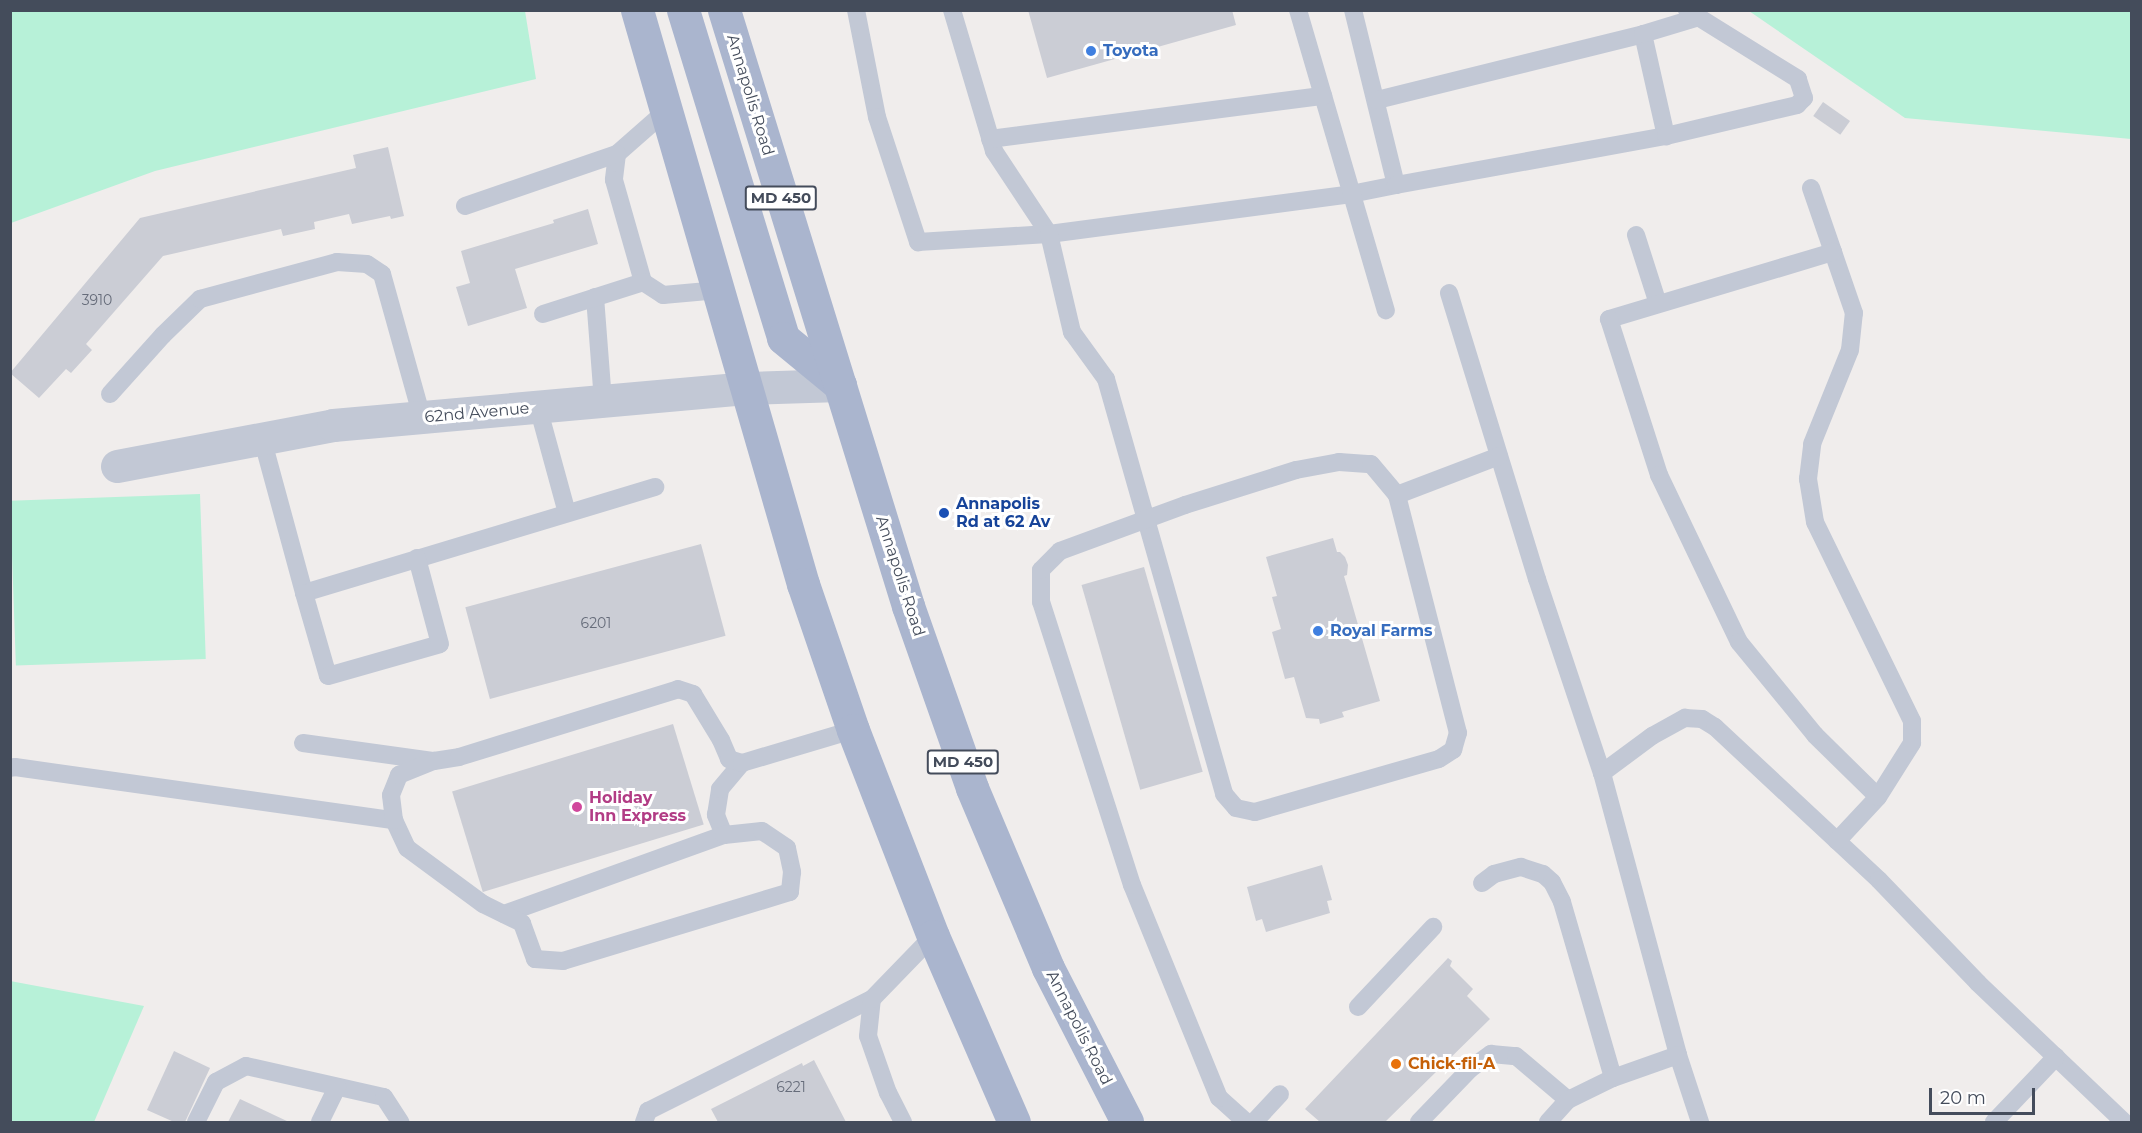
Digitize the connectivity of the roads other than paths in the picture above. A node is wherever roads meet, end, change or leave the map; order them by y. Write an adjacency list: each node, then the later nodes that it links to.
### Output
1 (637, 10): 12 (main road)
2 (683, 10): 30 (main road)
3 (724, 10): 30 (main road, Annapolis Road / MD 450)
4 (856, 10): 20 (lane)
5 (952, 10): 14 (lane)
6 (1298, 10): 10 (lane)
7 (1353, 10): 11 (lane)
8 (1693, 14): 9 (lane); 13 (lane)
9 (1643, 34): 11 (lane); 13 (lane)
10 (1323, 96): 14 (lane); 18 (lane)
11 (1377, 100): 16 (lane)
12 (667, 110): 15 (lane); 24 (main road)
13 (1666, 136): 16 (lane)
14 (990, 139): 20 (lane)
15 (617, 154): 19 (lane); 23 (lane)
16 (1396, 185): 18 (lane)
17 (1811, 188): 22 (lane)
18 (1351, 194): 20 (lane); 28 (lane)
19 (465, 206)
20 (1049, 234): 42 (lane)
21 (1636, 235): 27 (lane)
22 (1833, 252): 27 (lane); 51 (lane)
23 (643, 282): 24 (lane); 26 (lane)
24 (719, 290): 31 (main road)
25 (1449, 293): 37 (lane)
26 (595, 297): 29 (lane); 33 (lane)
27 (1658, 304): 51 (lane)
28 (1386, 310)
29 (543, 314)
30 (840, 385): 31 (street, 62nd Avenue); 73 (main road, Annapolis Road / MD 450)
31 (748, 388): 33 (street, 62nd Avenue); 45 (main road)
32 (110, 394): 35 (lane)
33 (603, 401): 34 (street, 62nd Avenue)
34 (538, 407): 35 (street, 62nd Avenue); 41 (lane)
35 (422, 417): 36 (street, 62nd Avenue)
36 (262, 438): 38 (street, 62nd Avenue); 44 (lane)
37 (1500, 456): 40 (lane); 50 (lane)
38 (117, 466)
39 (655, 487): 41 (lane)
40 (1397, 495): 42 (lane); 42 (lane)
41 (567, 513): 43 (lane)
42 (1145, 519): 74 (lane)
43 (417, 558): 44 (lane); 44 (lane)
44 (304, 593)
45 (853, 730): 48 (lane); 58 (main road)
46 (303, 743): 47 (lane)
47 (434, 761): 48 (lane); 52 (lane)
48 (741, 763): 53 (lane)
49 (10, 768): 52 (lane)
50 (1602, 773): 54 (lane); 61 (lane)
51 (1878, 797): 54 (lane)
52 (394, 820): 56 (lane)
53 (724, 835): 56 (lane); 56 (lane)
54 (1837, 841): 62 (lane)
55 (1482, 883): 63 (lane)
56 (504, 914)
57 (1433, 927): 60 (lane)
58 (933, 936): 59 (lane); 72 (main road)
59 (872, 999): 70 (lane); 71 (lane)
60 (1358, 1007)
61 (1678, 1055): 63 (lane); 78 (lane)
62 (2056, 1057): 79 (lane); 80 (lane)
63 (1613, 1078): 66 (lane)
64 (337, 1087): 67 (lane); 68 (lane); 69 (lane)
65 (1280, 1094): 75 (lane)
66 (1568, 1100): 76 (lane); 77 (lane)
67 (196, 1122)
68 (320, 1122)
69 (400, 1122)
70 (644, 1122)
71 (903, 1122)
72 (1014, 1122)
73 (1127, 1122)
74 (1246, 1122)
75 (1254, 1122)
76 (1419, 1122)
77 (1548, 1122)
78 (1700, 1122)
79 (1994, 1122)
80 (2122, 1122)

